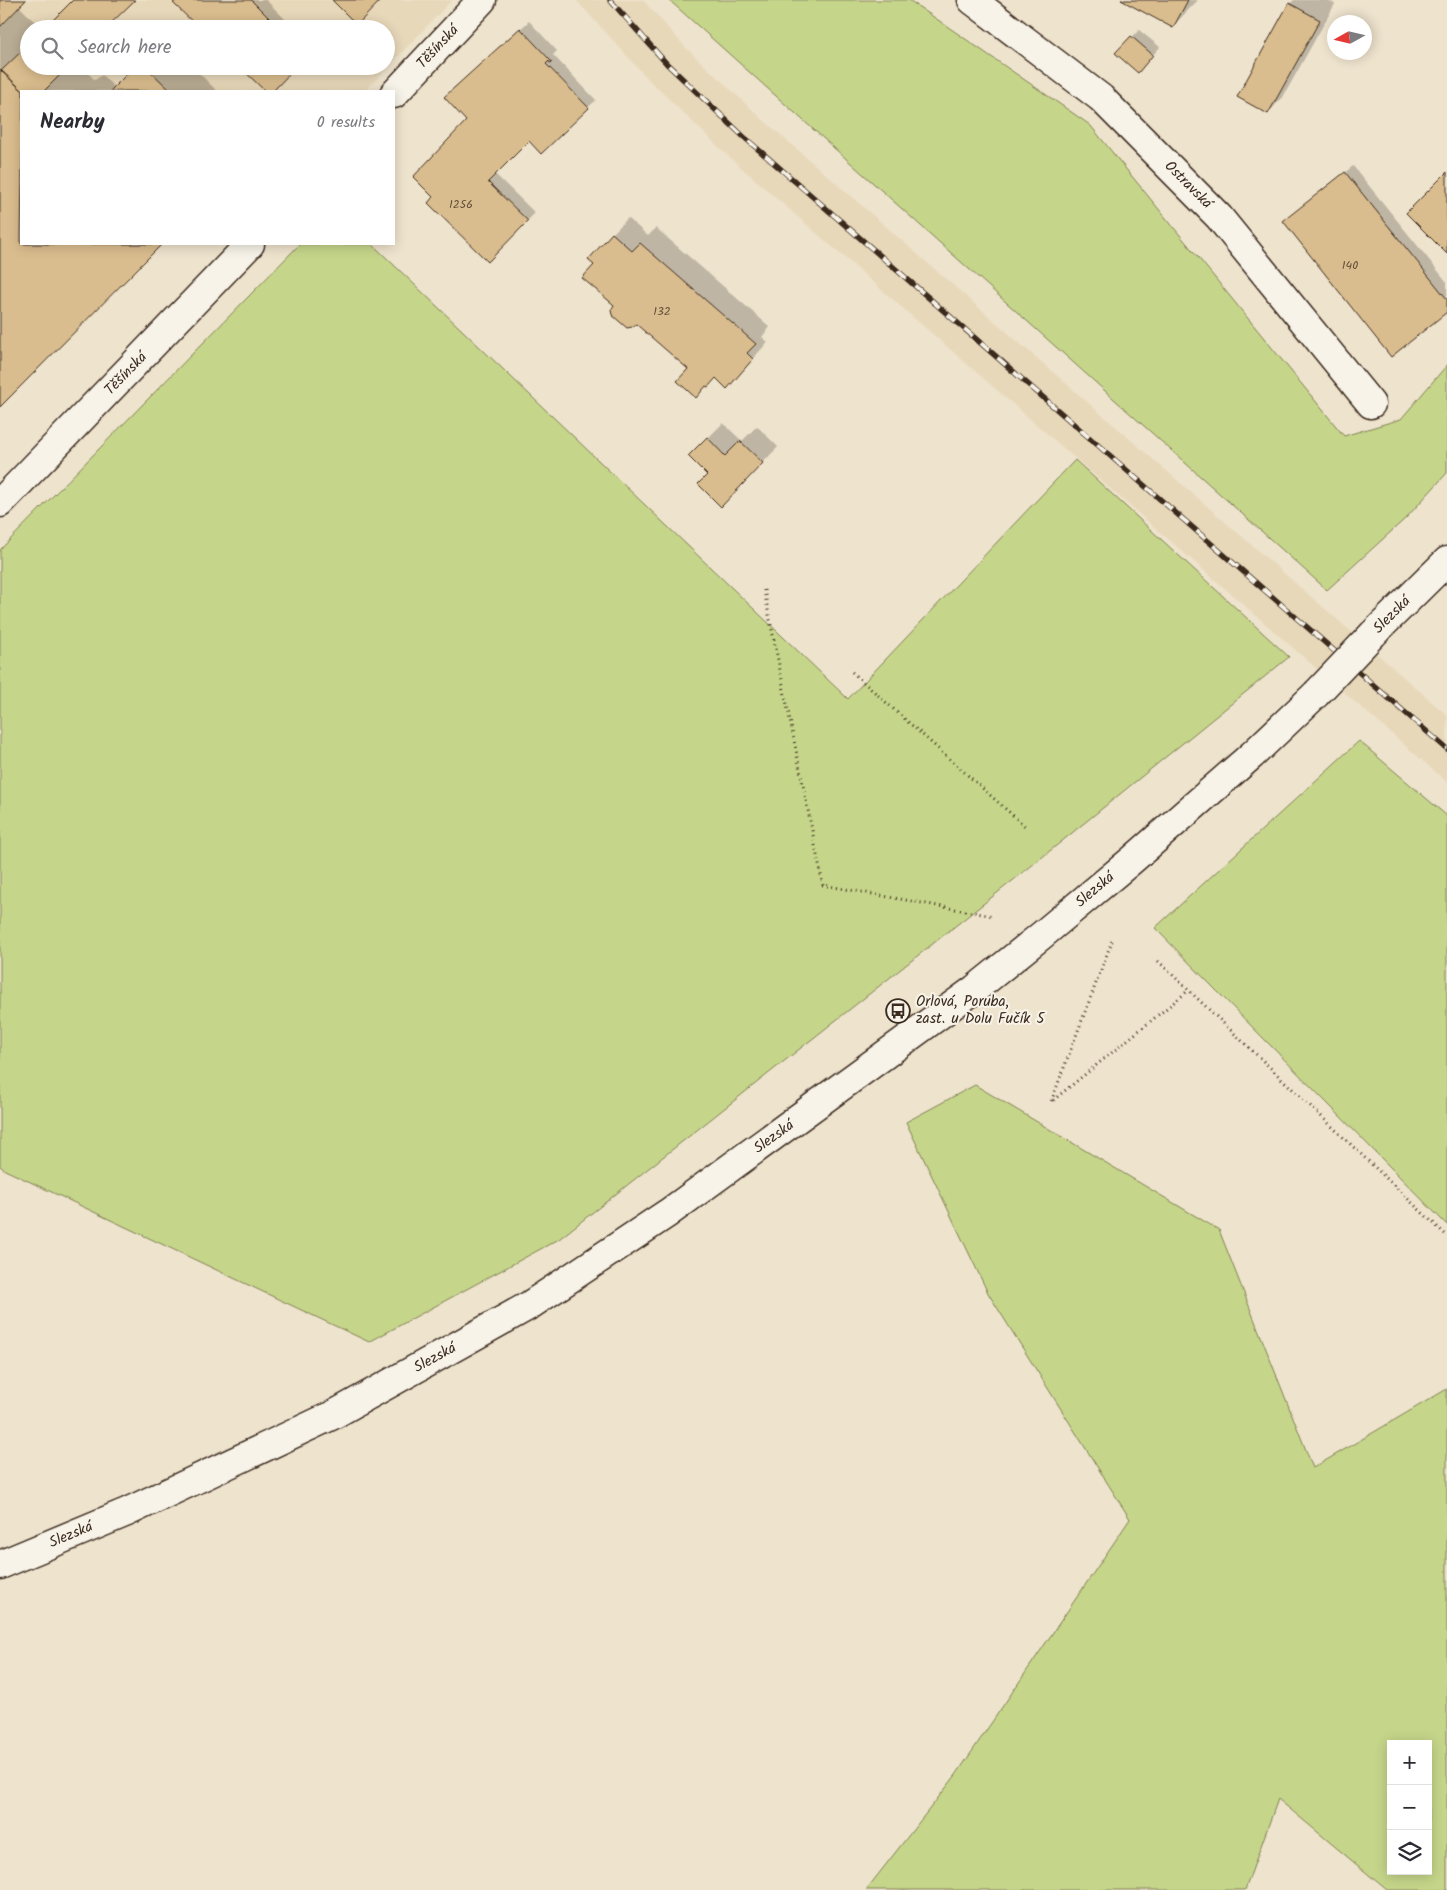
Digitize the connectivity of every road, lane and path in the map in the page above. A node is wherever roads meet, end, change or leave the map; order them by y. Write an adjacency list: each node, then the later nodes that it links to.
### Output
1 (482, 0): 3 (main road, Těšínská)
2 (972, 0): 5 (main road, Ostravská)
3 (395, 93)
4 (249, 245): 6 (main road, Těšínská)
5 (1370, 404)
6 (0, 503)
7 (1447, 561): 16 (main road, Slezská, bridge)
8 (764, 590): 11 (path)
9 (852, 672): 10 (path)
10 (1027, 828)
11 (993, 916)
12 (1112, 941): 14 (path)
13 (1158, 961): 14 (path)
14 (1188, 990): 15 (path)
15 (1447, 1236)
16 (0, 1565)

